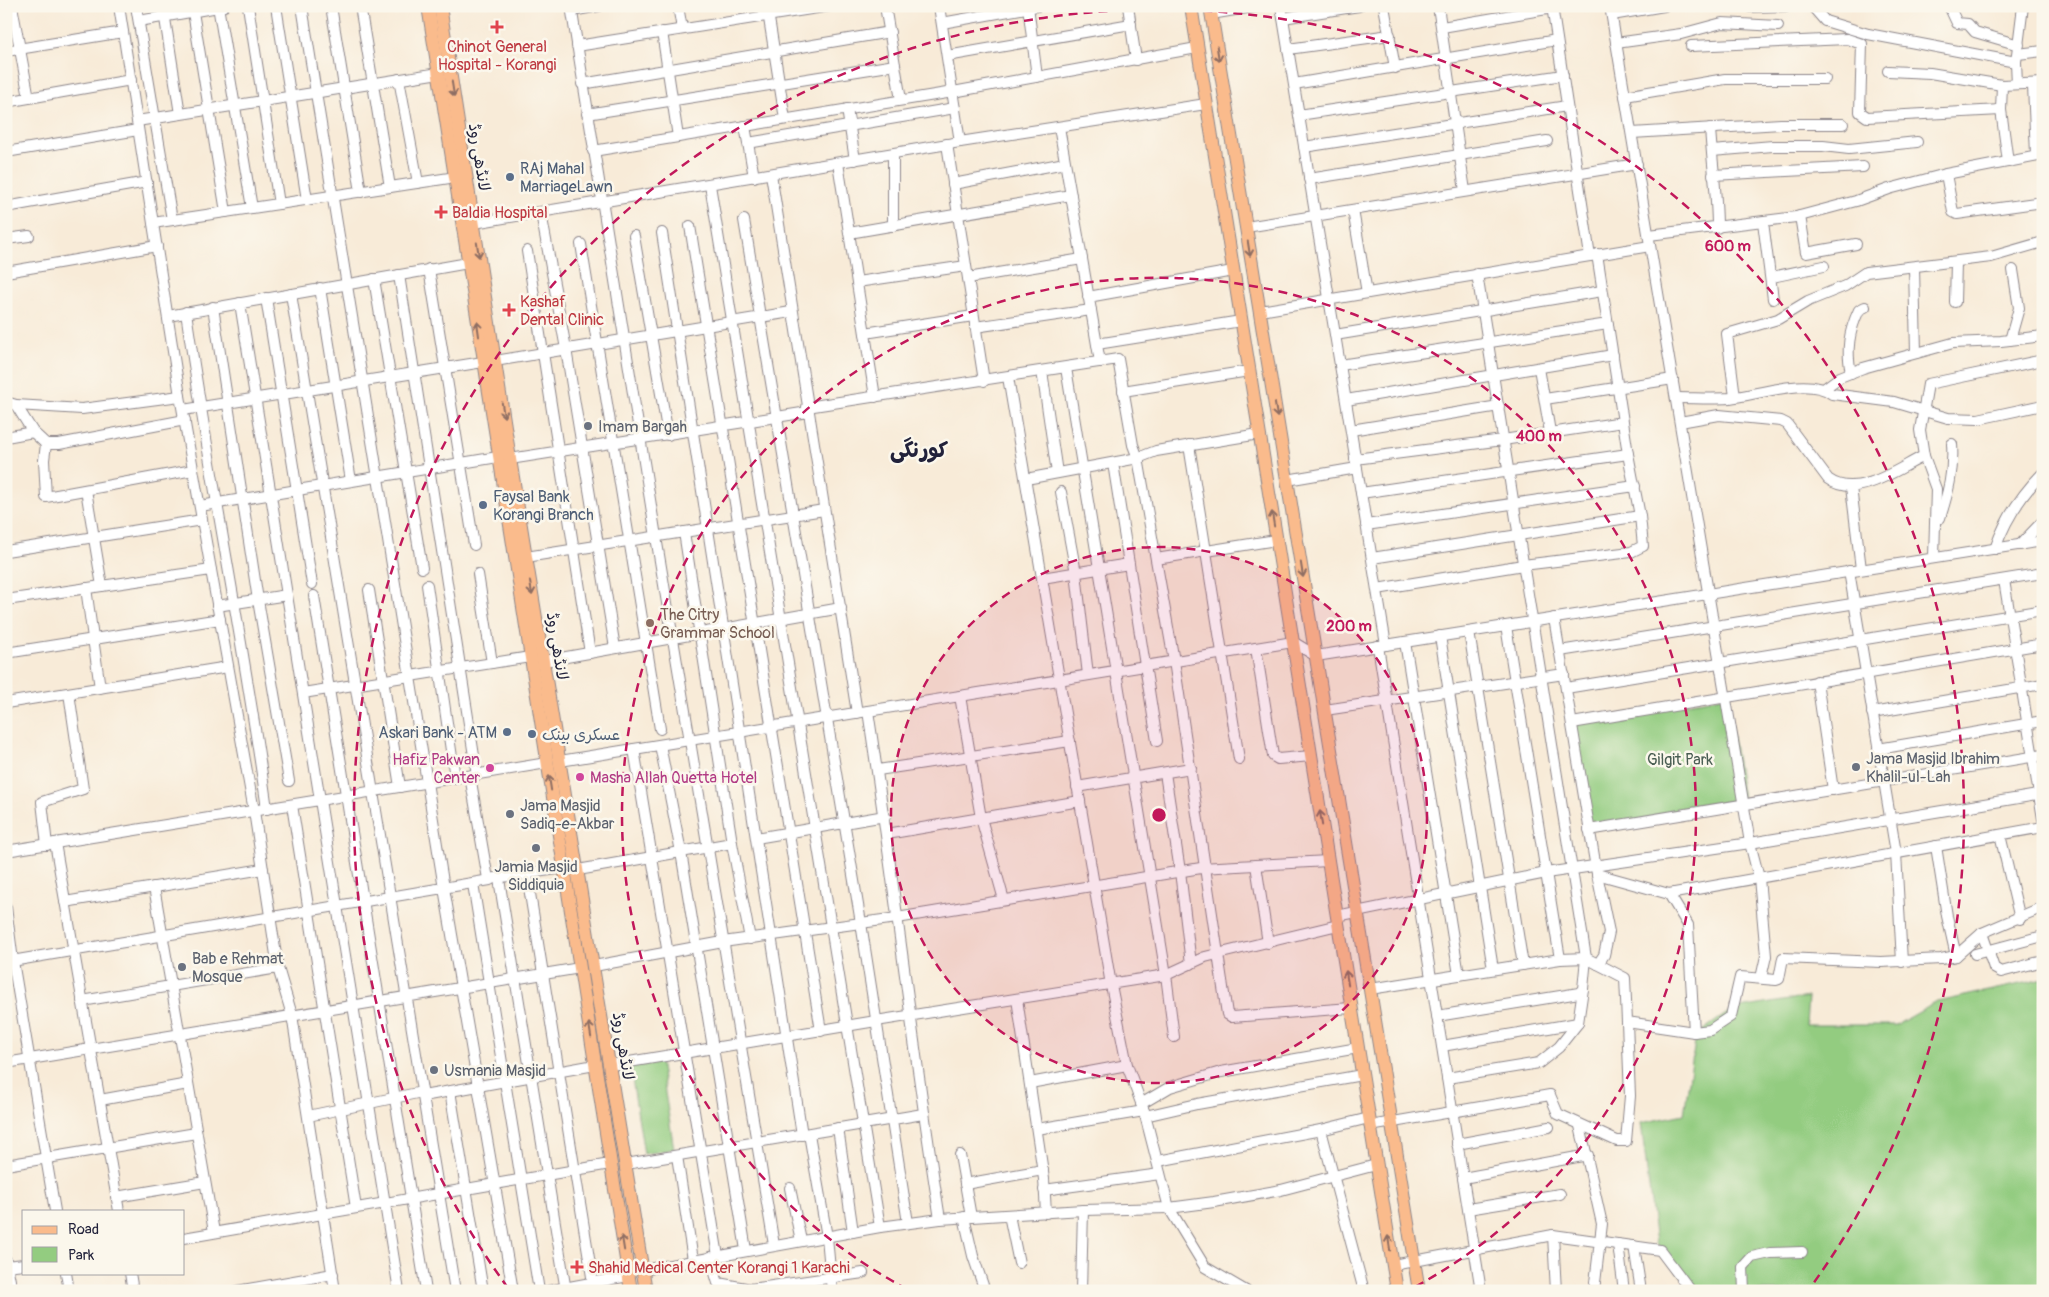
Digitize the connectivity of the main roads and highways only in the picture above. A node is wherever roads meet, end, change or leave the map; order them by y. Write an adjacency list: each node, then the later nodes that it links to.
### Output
1 (428, 6): 5 (main road, لانڈھی روڈ, one-way to 1)
2 (440, 6): 5 (main road, لانڈھی روڈ, one-way to 5)
3 (1191, 6): 9 (main road, one-way to 3)
4 (1210, 10): 10 (main road, one-way to 10)
5 (489, 361): 6 (main road, لانڈھی روڈ)
6 (504, 458): 7 (main road, لانڈھی روڈ, one-way to 6); 8 (main road, لانڈھی روڈ, one-way to 8)
7 (630, 1291)
8 (646, 1291)
9 (1397, 1291)
10 (1419, 1291)

